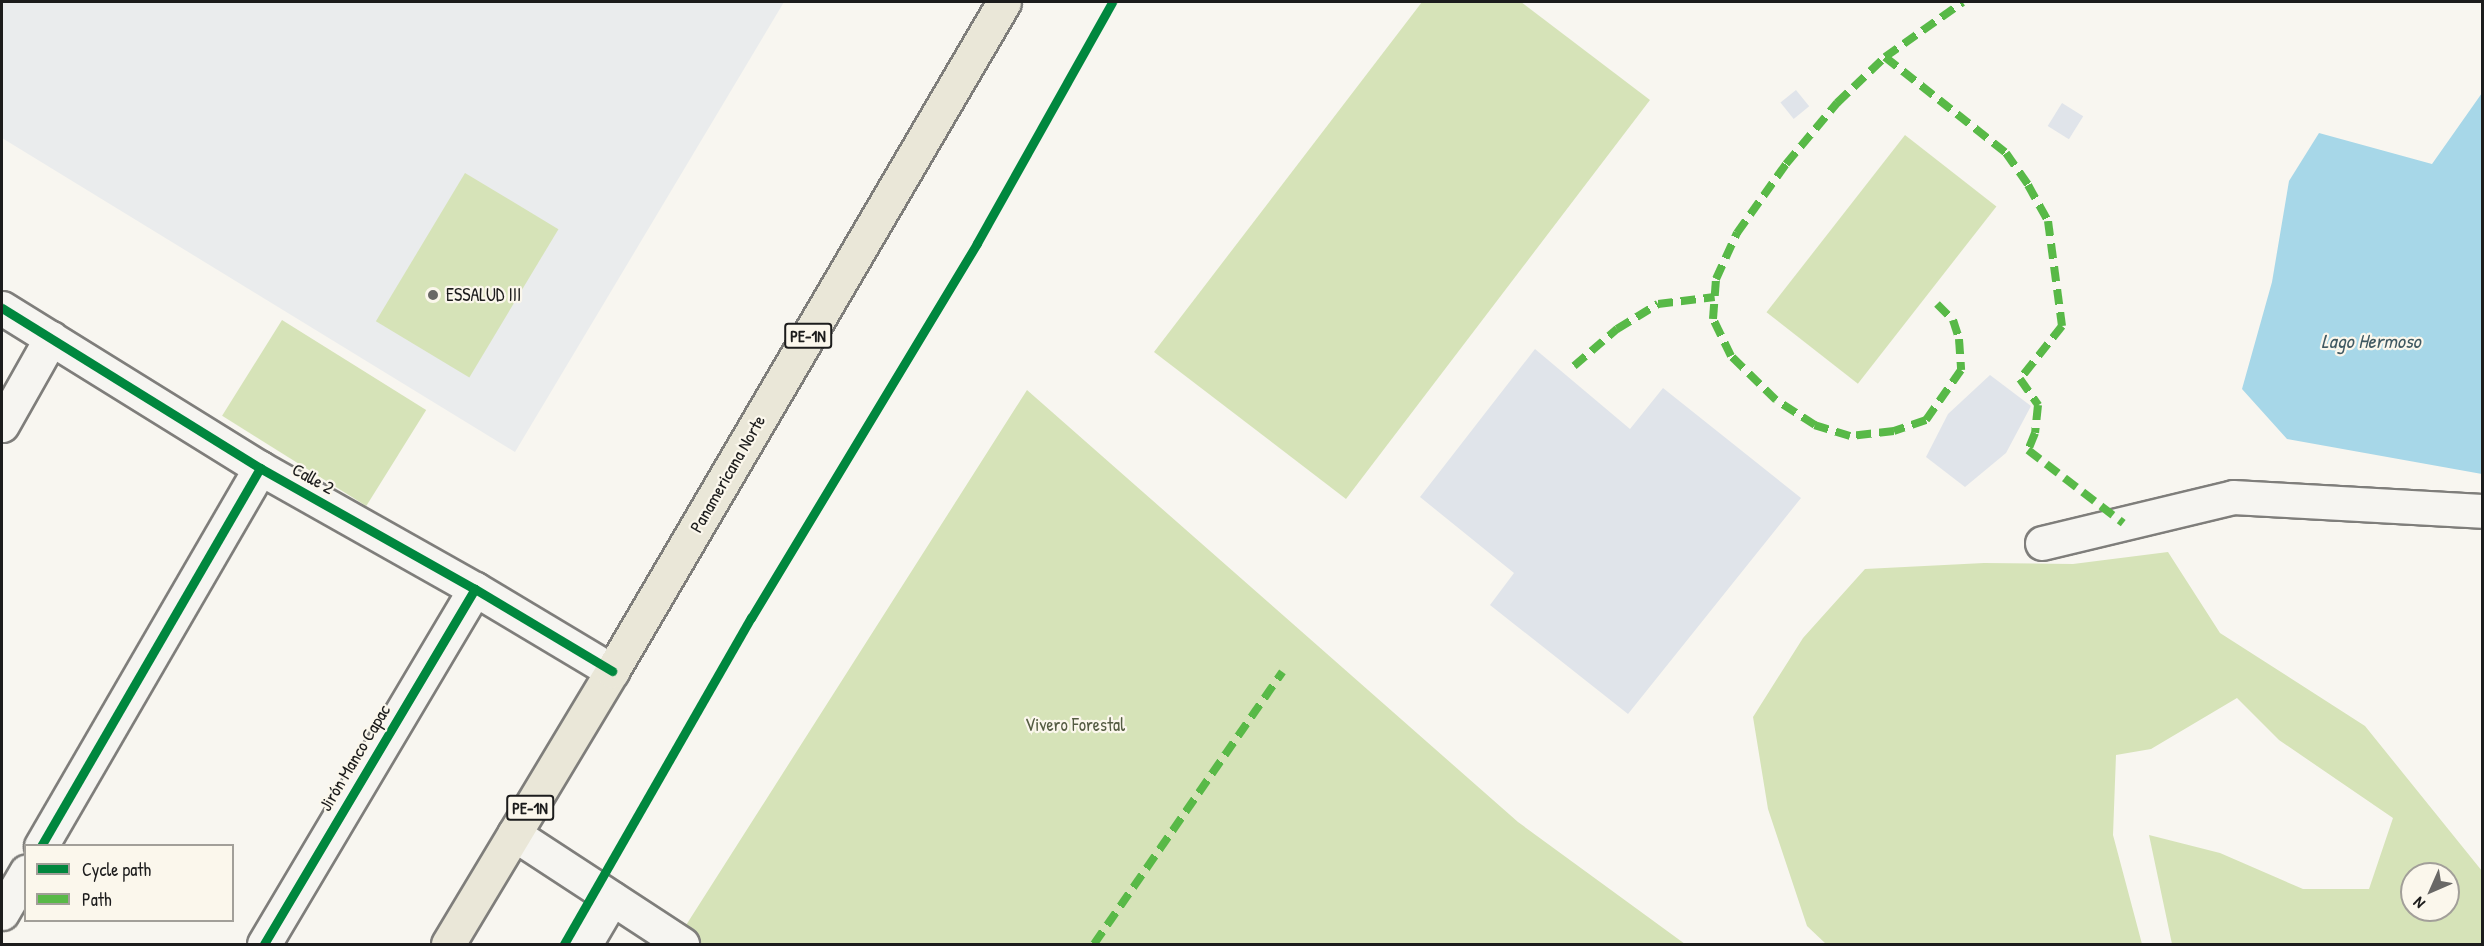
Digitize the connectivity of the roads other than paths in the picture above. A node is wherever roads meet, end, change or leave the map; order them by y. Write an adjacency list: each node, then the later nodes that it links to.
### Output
1 (1004, 2): 9 (highway, Panamericana Norte / PE-1N)
2 (2, 308): 3 (street, Calle 2)
3 (51, 338): 4 (street); 5 (street, Calle 2)
4 (2, 425)
5 (260, 468): 8 (street, Calle 2); 11 (street)
6 (2482, 511): 7 (street)
7 (2042, 543)
8 (475, 589): 9 (street, Calle 2); 15 (street, Jirón Manco Capac)
9 (612, 671): 10 (highway, Panamericana Norte / PE-1N)
10 (514, 834): 13 (street); 16 (highway, Panamericana Norte / PE-1N)
11 (42, 844)
12 (24, 875): 14 (street)
13 (612, 898): 17 (street); 18 (street)
14 (2, 913)
15 (264, 945)
16 (448, 945)
17 (585, 945)
18 (682, 945)

